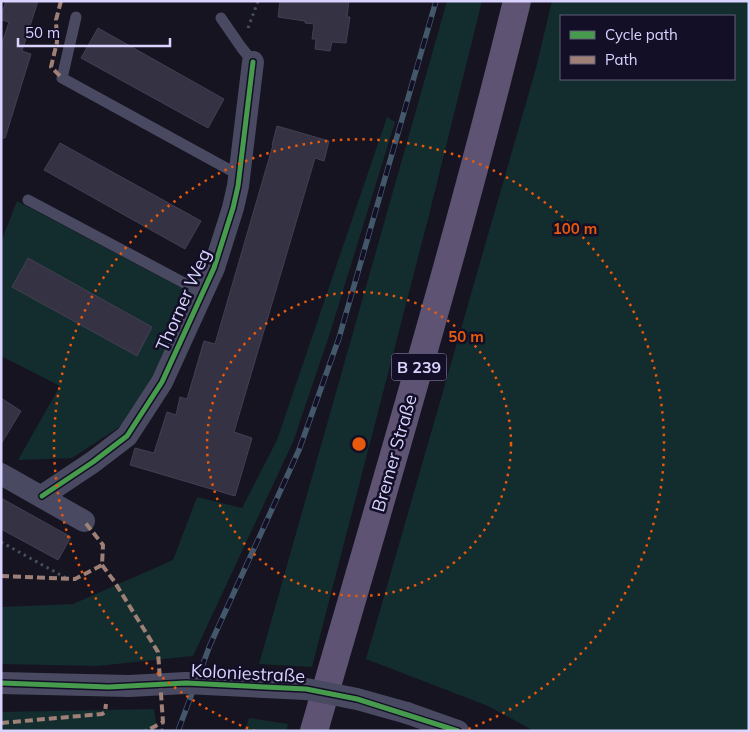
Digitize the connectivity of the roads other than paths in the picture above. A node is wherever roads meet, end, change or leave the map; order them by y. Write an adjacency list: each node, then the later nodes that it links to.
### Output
1 (517, 1): 12 (main road, Bremer Straße / B 239)
2 (76, 17): 5 (lane)
3 (221, 18): 4 (lane)
4 (247, 55): 5 (street, Thorner Weg)
5 (239, 175): 7 (street, Thorner Weg)
6 (28, 200): 7 (lane)
7 (203, 293): 9 (street, Thorner Weg)
8 (1, 474): 9 (street)
9 (42, 496): 10 (street)
10 (84, 521)
11 (1, 683): 13 (street, Koloniestraße, bridge)
12 (314, 731)
13 (458, 731)

